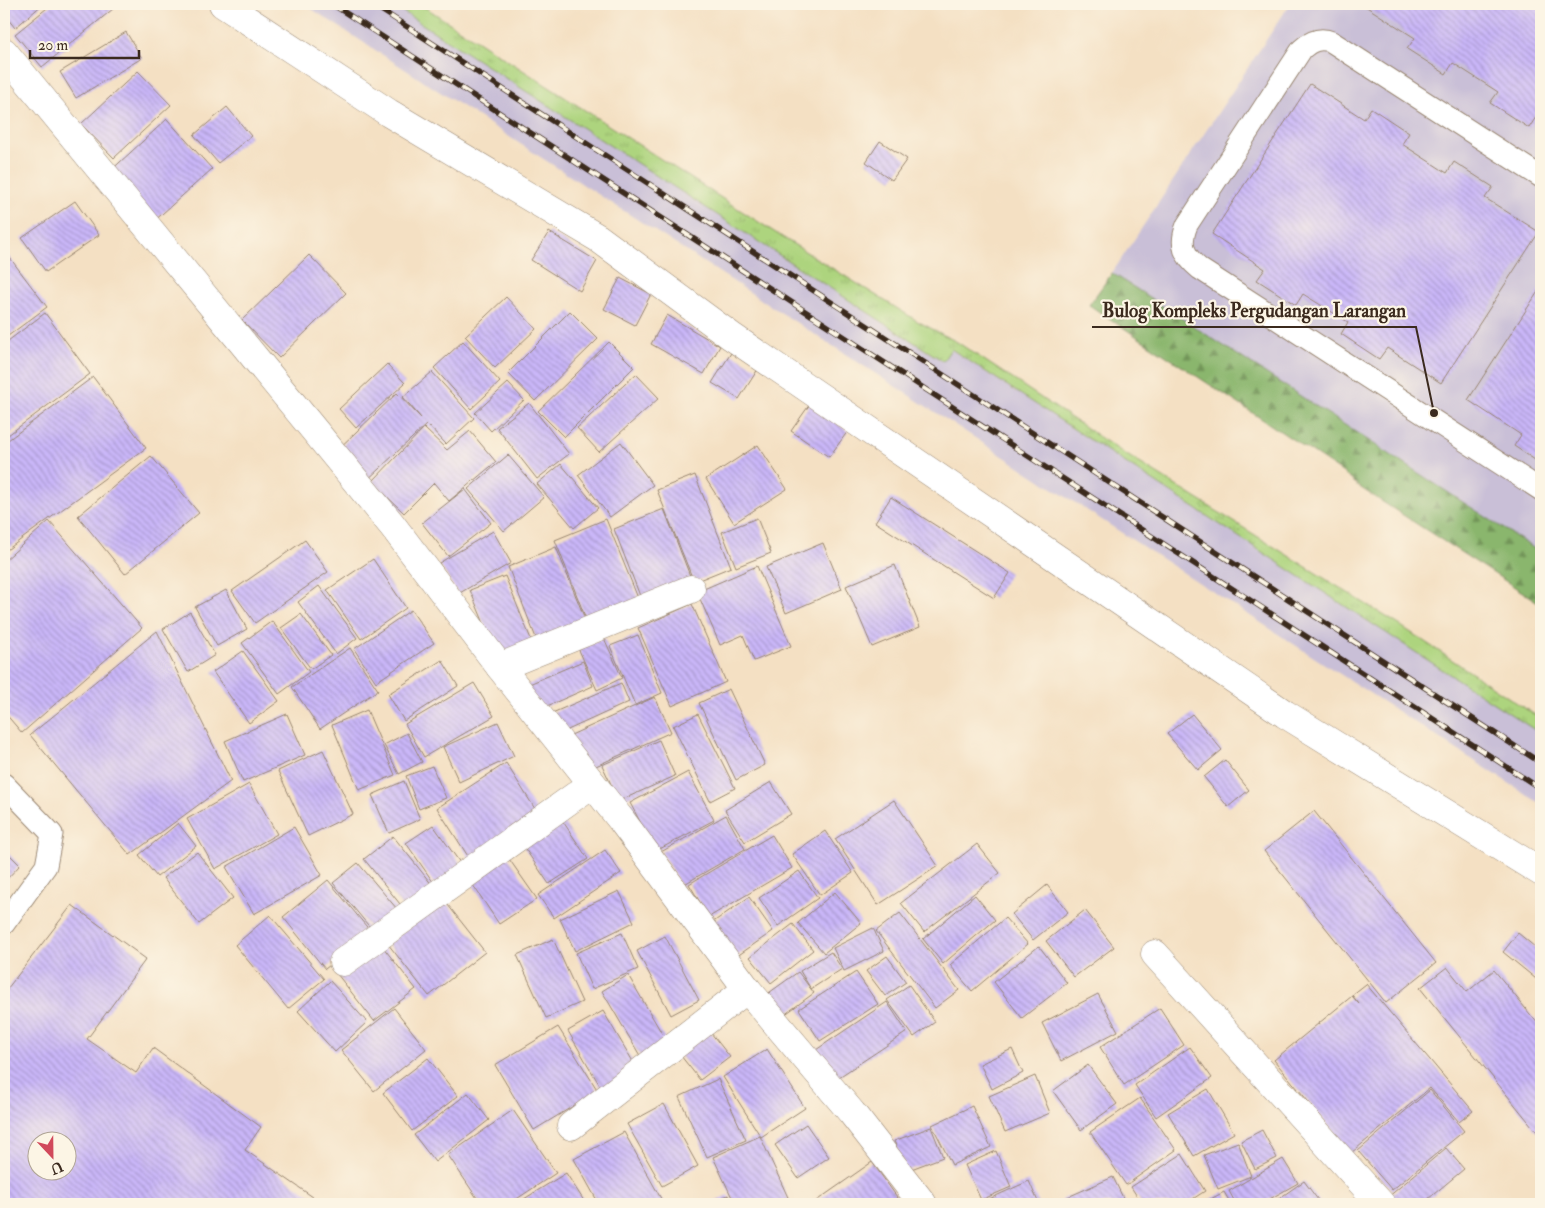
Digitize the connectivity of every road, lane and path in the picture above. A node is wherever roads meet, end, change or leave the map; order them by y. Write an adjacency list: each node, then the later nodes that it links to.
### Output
1 (223, 4): 9 (street)
2 (4, 52): 6 (street)
3 (1541, 177): 4 (lane)
4 (1541, 490)
5 (691, 588): 6 (street)
6 (500, 667): 8 (street)
7 (4, 784): 10 (lane)
8 (592, 784): 12 (street); 13 (street)
9 (1541, 872)
10 (4, 924)
11 (1155, 954): 16 (street)
12 (344, 962)
13 (747, 989): 14 (street); 15 (street)
14 (571, 1126)
15 (923, 1204)
16 (1381, 1204)

